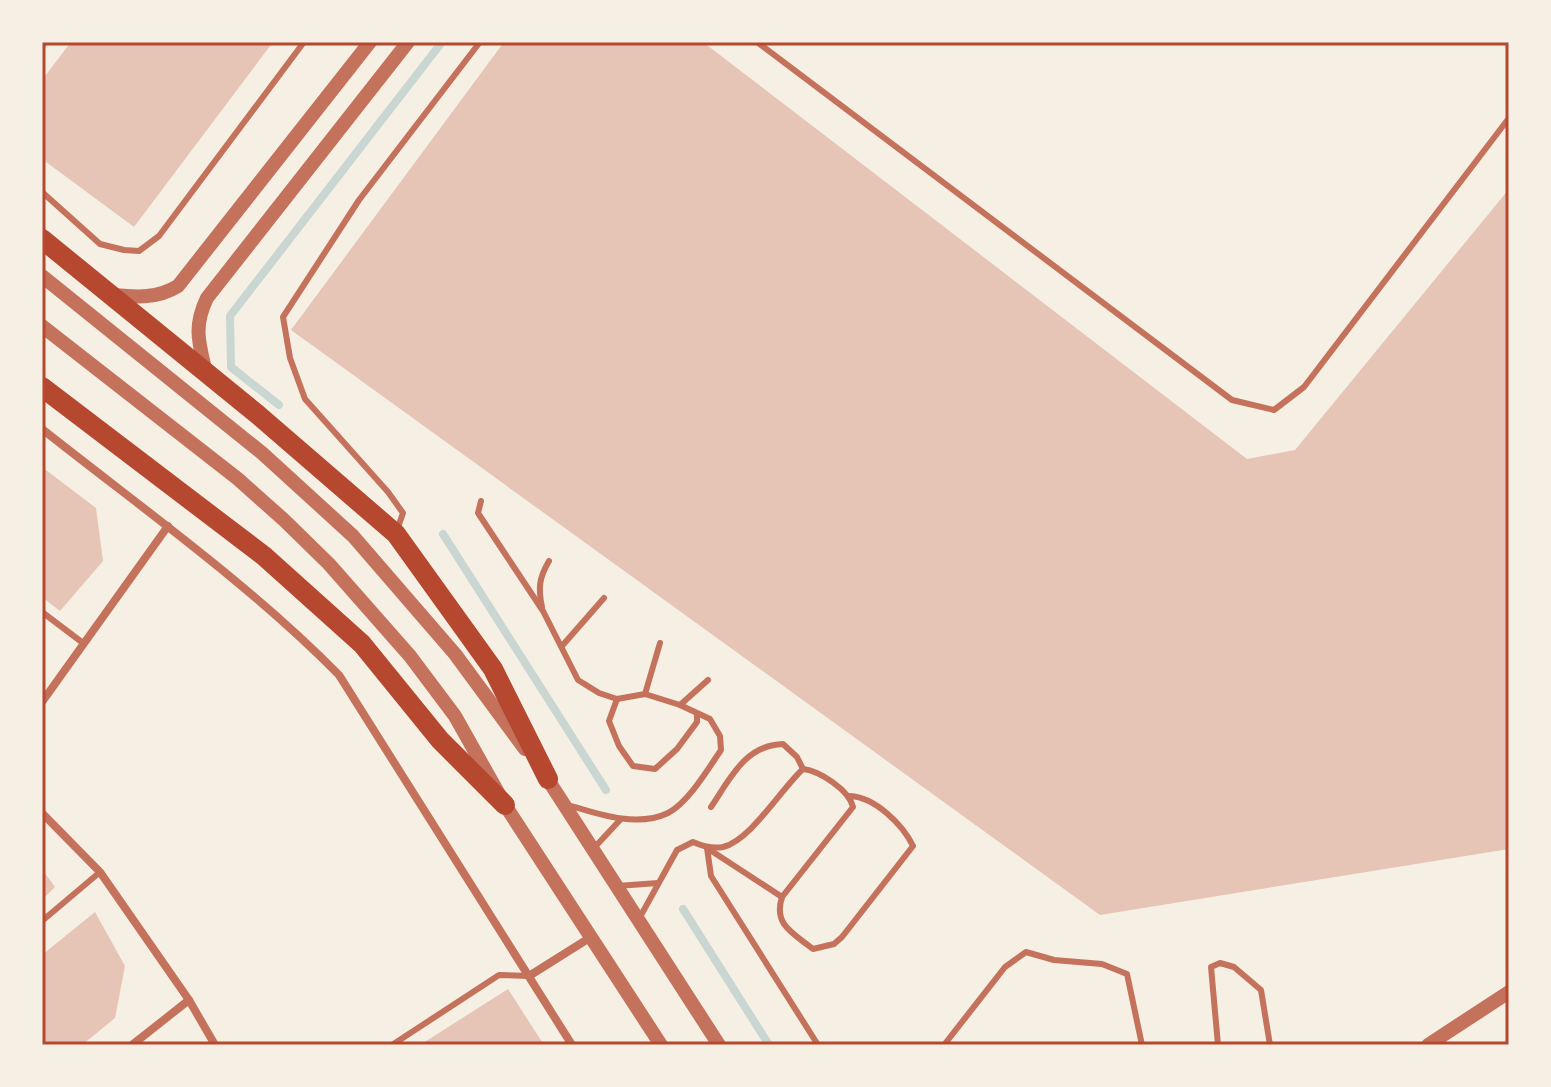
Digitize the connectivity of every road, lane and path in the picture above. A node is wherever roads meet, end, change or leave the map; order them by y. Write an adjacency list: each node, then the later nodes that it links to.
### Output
1 (304, 42): 7 (lane)
2 (370, 42): 10 (street)
3 (408, 42): 12 (street)
4 (480, 42): 17 (lane)
5 (757, 42): 6 (lane)
6 (1509, 118)
7 (42, 192)
8 (42, 239): 10 (main road)
9 (42, 276): 32 (street)
10 (111, 295): 12 (main road)
11 (42, 326): 35 (street)
12 (206, 373): 17 (main road)
13 (42, 387): 35 (main road)
14 (42, 429): 16 (street)
15 (481, 501): 20 (lane)
16 (168, 526): 22 (street); 48 (street)
17 (396, 534): 32 (main road)
18 (549, 561): 20 (lane)
19 (604, 598): 24 (lane)
20 (543, 611): 24 (lane)
21 (42, 612): 22 (lane)
22 (83, 643): 28 (street)
23 (660, 643): 26 (lane)
24 (562, 646): 27 (lane)
25 (708, 680): 29 (lane)
26 (645, 694): 27 (lane); 29 (lane)
27 (617, 699): 30 (lane)
28 (42, 702)
29 (680, 705): 30 (lane)
30 (697, 714): 38 (lane)
31 (803, 769): 33 (lane); 36 (lane); 39 (lane)
32 (548, 779): 34 (street)
33 (850, 796): 44 (lane); 44 (lane)
34 (563, 804): 38 (lane); 40 (street)
35 (505, 805): 47 (street)
36 (711, 807)
37 (42, 813): 41 (street)
38 (620, 820): 40 (lane)
39 (707, 848): 42 (lane); 44 (lane); 57 (lane)
40 (593, 849): 43 (street)
41 (100, 872): 45 (lane); 50 (street)
42 (658, 883): 43 (lane); 46 (lane)
43 (617, 887): 46 (street)
44 (782, 897)
45 (42, 921)
46 (639, 921): 56 (street)
47 (591, 937): 48 (street); 55 (street)
48 (529, 976): 51 (lane); 54 (street)
49 (1509, 992): 62 (street)
50 (189, 1000): 52 (street); 53 (street)
51 (396, 1044)
52 (132, 1045)
53 (215, 1045)
54 (572, 1045)
55 (661, 1045)
56 (719, 1045)
57 (818, 1045)
58 (944, 1045): 59 (lane)
59 (1142, 1045)
60 (1218, 1045): 61 (lane)
61 (1270, 1045)
62 (1428, 1045)

